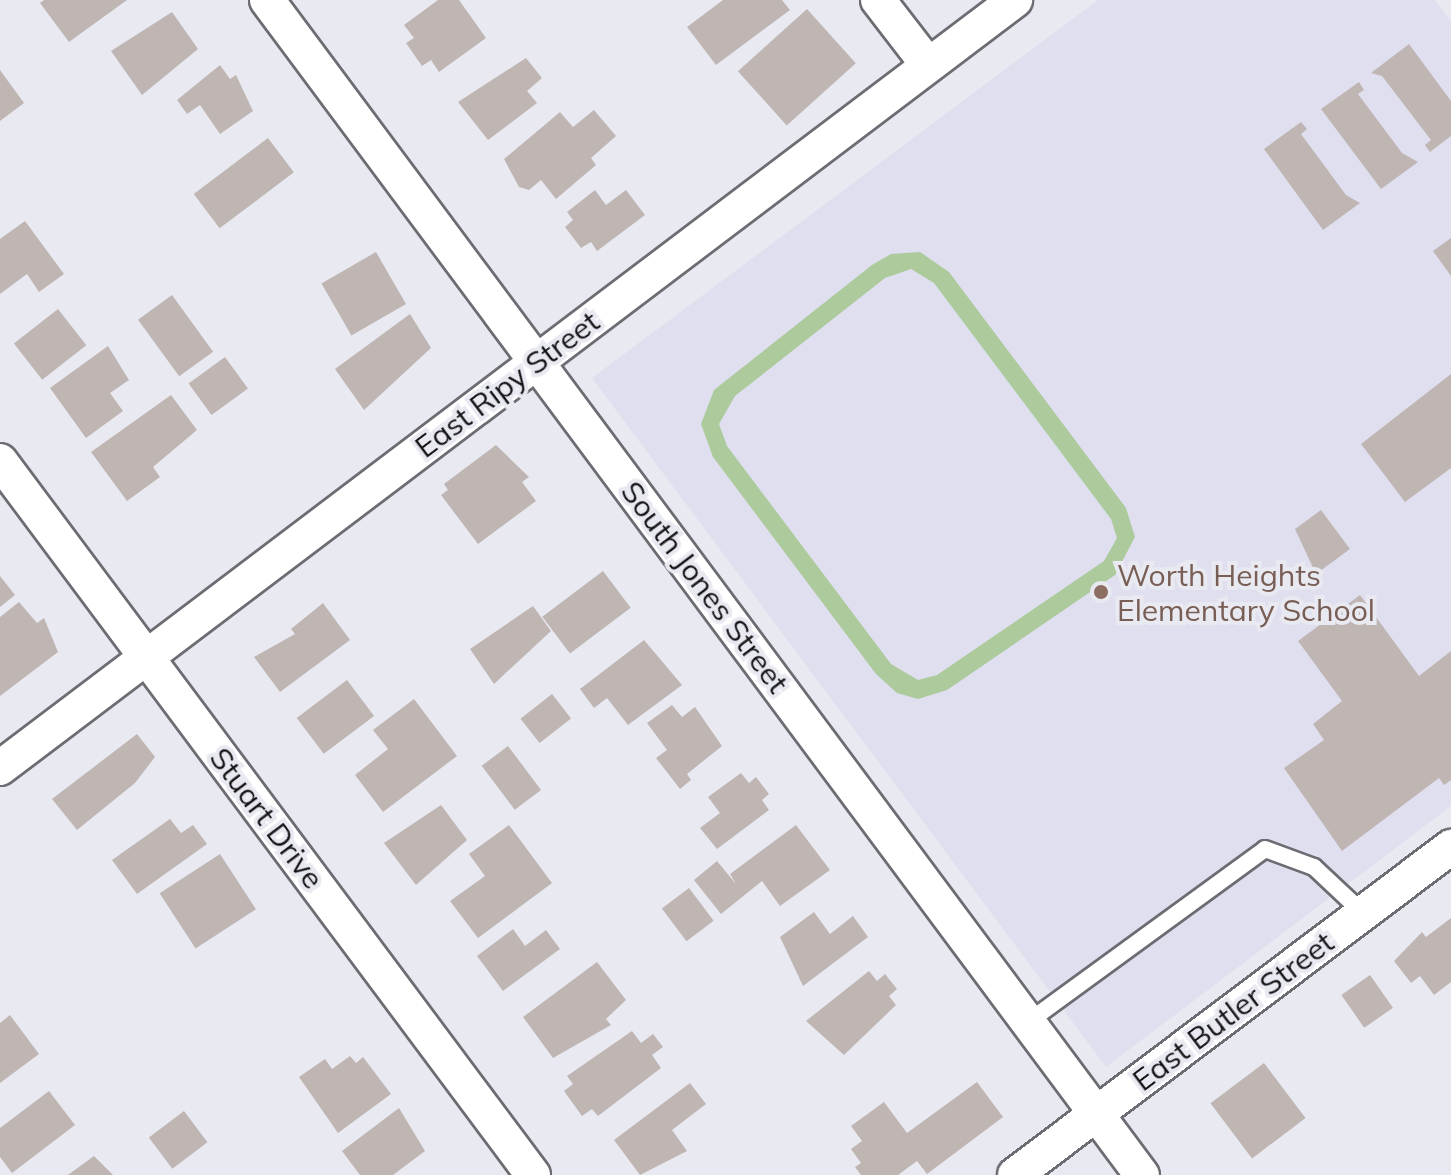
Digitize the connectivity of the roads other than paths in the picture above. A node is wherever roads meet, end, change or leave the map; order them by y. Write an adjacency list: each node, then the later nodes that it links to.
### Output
1 (267, 0): 5 (street, South Jones Street)
2 (878, 0): 4 (street)
3 (1015, 0): 4 (street, East Ripy Street)
4 (928, 65): 5 (street, East Ripy Street)
5 (537, 362): 7 (street, East Ripy Street); 11 (street, South Jones Street)
6 (0, 461): 7 (street, Stuart Drive)
7 (147, 657): 8 (street, East Ripy Street); 13 (street, Stuart Drive)
8 (0, 768)
9 (1451, 847): 10 (street, East Butler Street)
10 (1363, 913): 11 (lane); 12 (street, East Butler Street)
11 (1028, 1022): 12 (street, South Jones Street)
12 (1097, 1114): 14 (street, East Butler Street); 15 (street, South Jones Street)
13 (533, 1175)
14 (1015, 1175)
15 (1142, 1175)

